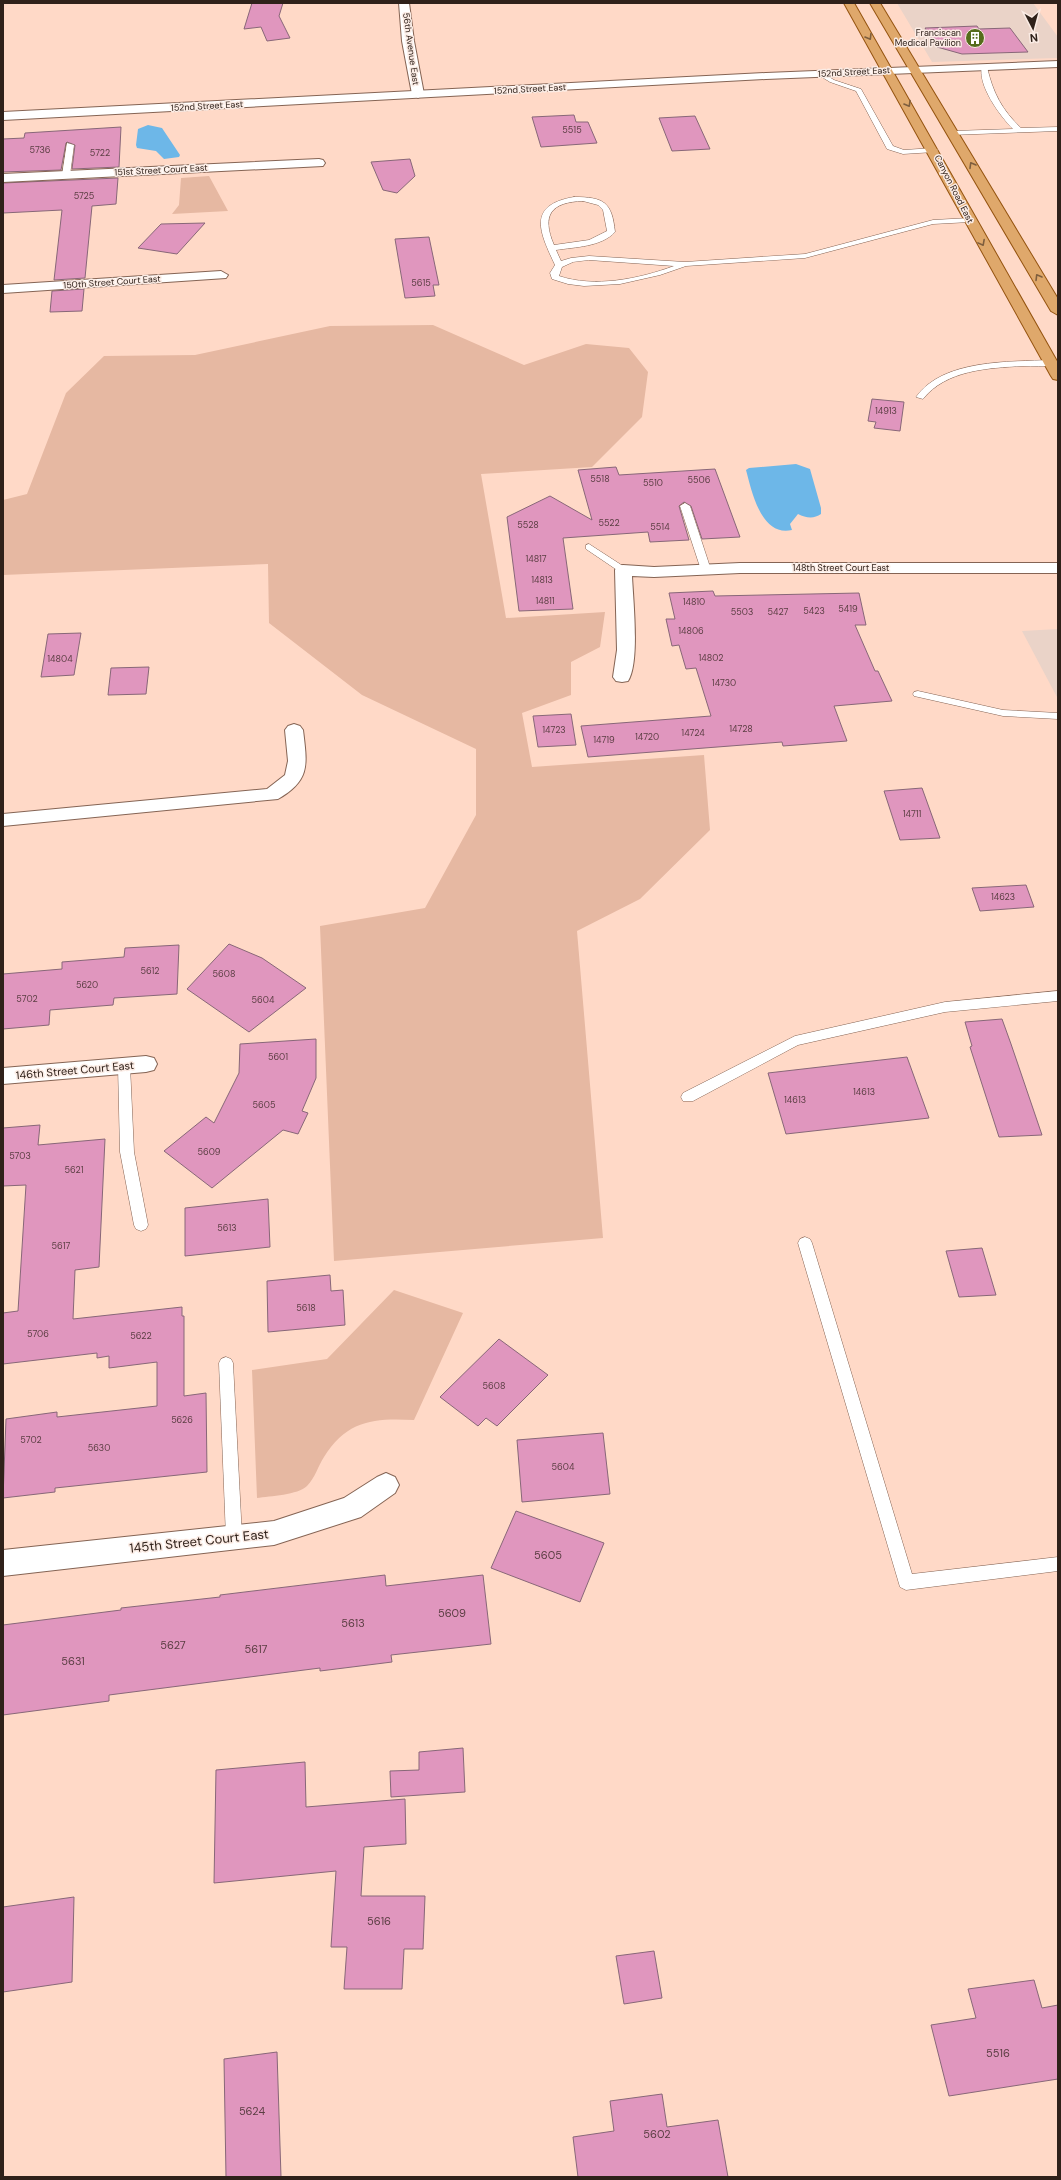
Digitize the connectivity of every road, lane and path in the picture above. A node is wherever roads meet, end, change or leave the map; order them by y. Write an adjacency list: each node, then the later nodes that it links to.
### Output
1 (404, 3): 9 (street, 56th Avenue East)
2 (849, 3): 7 (main road, Canyon Road East, one-way to 7)
3 (875, 3): 6 (main road)
4 (1058, 64): 5 (street, 152nd Street East)
5 (984, 66): 6 (street, 152nd Street East); 12 (lane)
6 (915, 69): 7 (street, 152nd Street East); 13 (main road)
7 (888, 70): 8 (street, 152nd Street East); 15 (main road, Canyon Road East, one-way to 15)
8 (819, 73): 9 (street, 152nd Street East); 15 (lane)
9 (418, 94): 10 (street, 152nd Street East)
10 (3, 116)
11 (1058, 128): 12 (lane)
12 (1019, 130): 13 (lane)
13 (953, 133): 25 (main road, one-way to 13)
14 (70, 145): 17 (lane)
15 (934, 150): 19 (main road, Canyon Road East)
16 (319, 163): 17 (street, 151st Street Court East)
17 (66, 175): 18 (street, 151st Street Court East)
18 (3, 178)
19 (970, 220): 21 (lane); 26 (main road, Canyon Road East, one-way to 26)
20 (552, 248): 20 (lane); 22 (lane)
21 (685, 264): 22 (lane); 22 (lane)
22 (559, 265)
23 (221, 275): 24 (street, 150th Street Court East)
24 (3, 289)
25 (1058, 311)
26 (1051, 363): 27 (main road, Canyon Road East); 28 (lane)
27 (1058, 376)
28 (920, 397)
29 (685, 506): 33 (lane)
30 (589, 547): 32 (lane)
31 (1058, 568): 33 (street, 148th Street Court East)
32 (623, 570): 33 (street, 148th Street Court East); 34 (street)
33 (706, 570)
34 (622, 677)
35 (918, 694): 36 (lane)
36 (1058, 716)
37 (294, 730): 38 (street)
38 (3, 820)
39 (1058, 996): 43 (lane)
40 (146, 1064): 41 (street, 146th Street Court East)
41 (124, 1066): 42 (street, 146th Street Court East); 44 (lane)
42 (3, 1076)
43 (688, 1097)
44 (141, 1225)
45 (805, 1242): 50 (lane)
46 (226, 1363): 48 (lane)
47 (386, 1486): 48 (street, 145th Street Court East)
48 (234, 1537): 49 (street, 145th Street Court East)
49 (3, 1563)
50 (1058, 1564)

